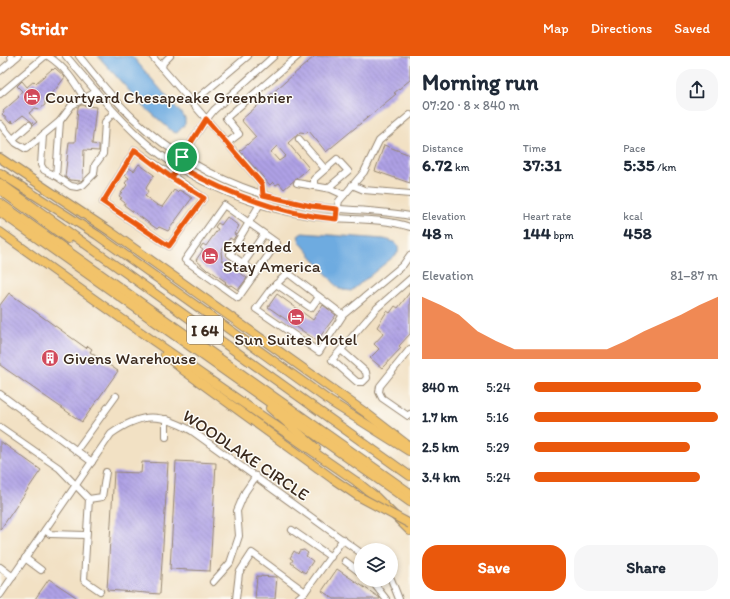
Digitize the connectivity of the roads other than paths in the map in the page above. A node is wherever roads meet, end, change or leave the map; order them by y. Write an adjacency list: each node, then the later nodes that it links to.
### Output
1 (18, 56): 11 (street)
2 (45, 56): 15 (street)
3 (48, 56): 16 (street)
4 (66, 56): 14 (street)
5 (79, 56): 29 (street)
6 (152, 56): 12 (street)
7 (170, 56): 12 (street)
8 (248, 56): 17 (street)
9 (274, 56): 20 (street)
10 (298, 56): 27 (street)
11 (11, 59): 13 (street)
12 (164, 69): 17 (street)
13 (0, 71)
14 (96, 92): 16 (street); 18 (street)
15 (0, 94)
16 (84, 98): 21 (street)
17 (192, 103): 20 (street)
18 (114, 112): 31 (street); 35 (street)
19 (410, 115): 40 (street)
20 (206, 119): 27 (street); 29 (street)
21 (60, 121): 24 (street); 35 (street)
22 (0, 124): 25 (street)
23 (29, 125): 25 (street)
24 (43, 136): 25 (street); 35 (street)
25 (13, 139)
26 (299, 139): 32 (street)
27 (227, 143): 44 (street)
28 (0, 153): 34 (highway)
29 (182, 157): 31 (street); 44 (street)
30 (0, 158): 34 (highway)
31 (178, 166): 36 (street); 47 (street)
32 (325, 169): 39 (street); 41 (street)
33 (0, 173): 77 (highway)
34 (24, 174): 75 (highway)
35 (56, 176)
36 (172, 178): 36 (street)
37 (0, 183): 81 (highway, I 64)
38 (297, 183): 39 (street)
39 (314, 186): 41 (street)
40 (352, 186): 43 (street); 45 (street)
41 (328, 188): 45 (street)
42 (0, 190): 82 (highway)
43 (410, 194)
44 (263, 195): 48 (street)
45 (344, 195): 48 (street)
46 (0, 203): 85 (highway)
47 (260, 204): 51 (street); 52 (street)
48 (337, 209): 50 (street); 51 (street)
49 (0, 212): 68 (highway, I 64)
50 (410, 216)
51 (336, 219): 53 (street)
52 (249, 224): 55 (street); 59 (street); 60 (street)
53 (410, 227)
54 (0, 232): 58 (highway)
55 (264, 234): 59 (street); 60 (street)
56 (0, 236): 58 (highway)
57 (410, 255): 64 (street)
58 (41, 262): 65 (highway)
59 (243, 264): 60 (street)
60 (256, 273)
61 (410, 279): 67 (street)
62 (276, 284): 63 (street); 63 (street); 64 (street)
63 (319, 297): 64 (street)
64 (343, 316)
65 (129, 324): 83 (highway); 88 (highway, bridge)
66 (410, 349): 71 (street)
67 (342, 350): 67 (street)
68 (236, 379): 83 (highway); 87 (highway, I 64)
69 (0, 394): 76 (street)
70 (116, 396): 76 (street)
71 (409, 416)
72 (166, 419): 74 (street); 78 (street, WOODLAKE CIRCLE); 80 (street, WOODLAKE CIRCLE)
73 (0, 427): 84 (street)
74 (166, 437)
75 (410, 447)
76 (76, 451): 78 (street)
77 (410, 452)
78 (92, 462): 84 (street, WOODLAKE CIRCLE)
79 (106, 472): 86 (street)
80 (256, 476): 93 (street, WOODLAKE CIRCLE); 102 (street)
81 (410, 476)
82 (410, 482)
83 (360, 484): 91 (highway)
84 (76, 485): 86 (street); 89 (street, WOODLAKE CIRCLE)
85 (410, 493)
86 (89, 499): 92 (street)
87 (410, 502)
88 (410, 524)
89 (45, 530): 92 (street); 96 (street, WOODLAKE CIRCLE)
90 (292, 530): 95 (street)
91 (410, 531)
92 (86, 535): 105 (street)
93 (343, 539): 94 (street, WOODLAKE CIRCLE); 95 (street)
94 (354, 547)
95 (331, 557): 106 (street)
96 (25, 558): 100 (street); 101 (street, WOODLAKE CIRCLE)
97 (345, 561): 99 (street)
98 (0, 567): 101 (street)
99 (354, 568)
100 (41, 570)
101 (13, 577): 107 (street, WOODLAKE CIRCLE)
102 (213, 582)
103 (377, 587): 110 (street)
104 (394, 587): 111 (street)
105 (100, 591)
106 (306, 592): 108 (street); 109 (street)
107 (0, 595)
108 (236, 599)
109 (297, 599)
110 (386, 599)
111 (399, 599)

